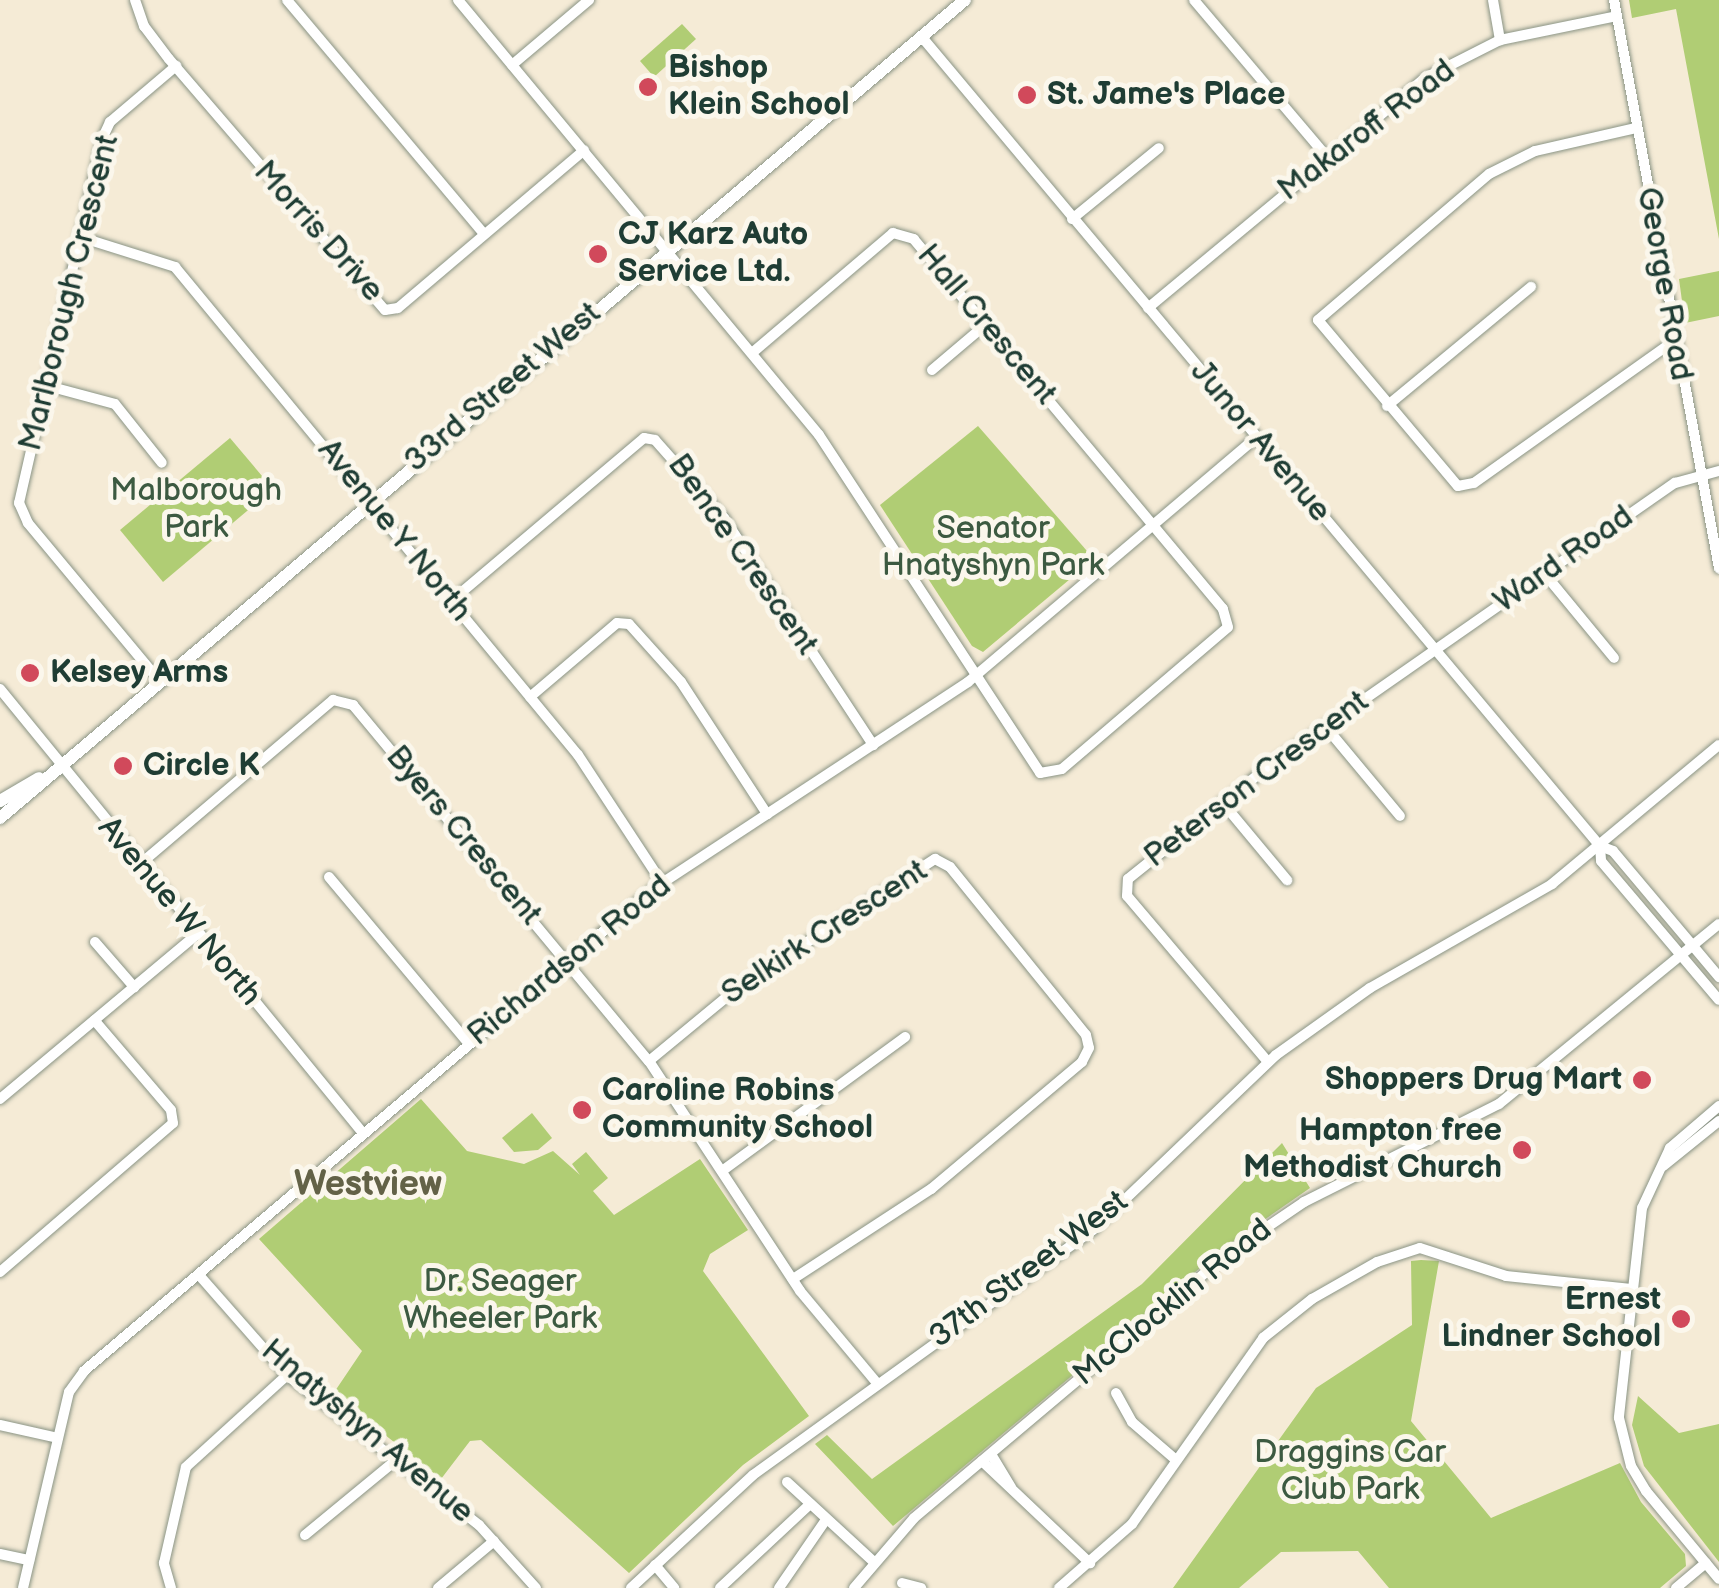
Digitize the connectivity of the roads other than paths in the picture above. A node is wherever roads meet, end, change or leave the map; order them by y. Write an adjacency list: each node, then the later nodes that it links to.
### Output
1 (135, 0): 13 (street, Morris Drive)
2 (288, 0): 19 (street)
3 (458, 0): 12 (street)
4 (590, 0): 12 (street)
5 (964, 0): 10 (main road, 33rd Street West)
6 (1194, 0): 17 (street)
7 (1493, 0): 11 (street)
8 (1614, 0): 9 (street, George Road)
9 (1617, 16): 11 (street, Makaroff Road); 14 (street, George Road)
10 (921, 36): 18 (street, Junor Avenue); 21 (main road, 33rd Street West)
11 (1500, 40): 17 (street, Makaroff Road)
12 (512, 64): 16 (street)
13 (176, 66): 19 (street, Morris Drive); 20 (street, Marlborough Crescent)
14 (1636, 128): 25 (street, George Road); 29 (street)
15 (1159, 148): 18 (street)
16 (584, 150): 19 (street, Morris Drive); 21 (street)
17 (1327, 157): 23 (street, Makaroff Road)
18 (1072, 219): 23 (street, Junor Avenue)
19 (484, 234)
20 (80, 237): 28 (street, Marlborough Crescent); 34 (street, Avenue Y North)
21 (666, 250): 26 (street); 34 (main road, 33rd Street West)
22 (1531, 287): 29 (street)
23 (1148, 308): 30 (street, Junor Avenue)
24 (985, 325): 26 (street, Hall Crescent); 27 (street); 35 (street, Hall Crescent)
25 (1675, 340): 29 (street); 33 (street, George Road)
26 (752, 353): 41 (street)
27 (932, 370)
28 (48, 386): 31 (street); 42 (street, Marlborough Crescent)
29 (1387, 406)
30 (1256, 438): 35 (street, Richardson Road); 39 (street, Junor Avenue)
31 (162, 463)
32 (1719, 471): 33 (street, Ward Road)
33 (1697, 475): 36 (street, George Road); 37 (street, Ward Road)
34 (368, 500): 38 (street, Avenue Y North); 42 (main road, 33rd Street West)
35 (1154, 526): 41 (street, Richardson Road); 41 (street, Hall Crescent)
36 (1719, 568)
37 (1544, 574): 39 (street, Ward Road); 40 (street)
38 (450, 602): 44 (street, Avenue Y North); 47 (street, Bence Crescent)
39 (1434, 650): 45 (street, Peterson Crescent); 55 (street, Junor Avenue)
40 (1614, 658)
41 (976, 675): 47 (street, Richardson Road)
42 (158, 678): 48 (main road, 33rd Street West)
43 (0, 689): 48 (street, Avenue W North)
44 (530, 698): 52 (street); 59 (street, Avenue Y North)
45 (1325, 726): 51 (street, Peterson Crescent); 53 (street)
46 (1719, 744): 55 (street, 37th Street West)
47 (872, 745): 52 (street, Richardson Road)
48 (58, 763): 49 (main road, 33rd Street West); 56 (street, Avenue W North)
49 (42, 777): 50 (main road, 33rd Street West); 54 (main road, 33rd Street West)
50 (0, 801)
51 (1222, 802): 58 (street); 73 (street, Peterson Crescent)
52 (767, 814): 59 (street, Richardson Road)
53 (1400, 816)
54 (0, 818)
55 (1600, 846): 63 (street, Junor Avenue); 64 (street, Junor Avenue); 73 (street, 37th Street West)
56 (139, 865): 61 (street, Avenue W North); 65 (street, Byers Crescent)
57 (329, 877): 71 (street)
58 (1287, 880)
59 (662, 883): 65 (street, Richardson Road)
60 (1719, 924): 63 (street, McClocklin Road)
61 (197, 934): 67 (street); 77 (street, Avenue W North)
62 (95, 942): 67 (street)
63 (1692, 946): 64 (street, McClocklin Road); 66 (street, Junor Avenue)
64 (1682, 954): 68 (street, Junor Avenue); 89 (street, McClocklin Road)
65 (566, 961): 71 (street, Richardson Road); 72 (street, Byers Crescent)
66 (1719, 977)
67 (134, 987): 69 (street)
68 (1719, 1000)
69 (94, 1020): 74 (street); 80 (street)
70 (906, 1037): 79 (street)
71 (468, 1044): 77 (street, Richardson Road)
72 (649, 1061): 79 (street, Byers Crescent); 82 (street, Selkirk Crescent)
73 (1268, 1062): 85 (street, 37th Street West)
74 (0, 1099)
75 (1719, 1106): 78 (street)
76 (1719, 1121): 78 (street)
77 (362, 1132): 81 (street, Richardson Road)
78 (1662, 1167): 83 (street)
79 (722, 1171): 82 (street, Byers Crescent)
80 (0, 1272)
81 (199, 1275): 84 (street, Hnatyshyn Avenue); 88 (street, Richardson Road)
82 (792, 1279): 85 (street, Byers Crescent)
83 (1630, 1289): 90 (street); 101 (street)
84 (288, 1375): 91 (street, Hnatyshyn Avenue); 106 (street)
85 (877, 1384): 102 (street, 37th Street West)
86 (1116, 1394): 90 (street)
87 (0, 1425): 88 (street)
88 (58, 1438): 98 (street, Richardson Road)
89 (986, 1457): 99 (street, McClocklin Road); 100 (street)
90 (1176, 1459): 100 (street)
91 (396, 1460): 95 (street); 96 (street, Hnatyshyn Avenue)
92 (786, 1482): 93 (street)
93 (809, 1505): 94 (street); 111 (street)
94 (825, 1521): 99 (street); 112 (street)
95 (305, 1535)
96 (494, 1540): 107 (street); 108 (street, Hnatyshyn Avenue)
97 (0, 1554): 98 (street)
98 (29, 1560): 105 (street, Richardson Road)
99 (873, 1561): 113 (street, McClocklin Road)
100 (1090, 1563): 115 (street)
101 (1706, 1563): 103 (street); 116 (street)
102 (654, 1565): 109 (street, 37th Street West); 110 (street)
103 (1719, 1579)
104 (902, 1582): 114 (street)
105 (23, 1588)
106 (171, 1588)
107 (438, 1588)
108 (536, 1588)
109 (631, 1588)
110 (674, 1588)
111 (720, 1588)
112 (780, 1588)
113 (854, 1588)
114 (921, 1588)
115 (1058, 1588)
116 (1676, 1588)

